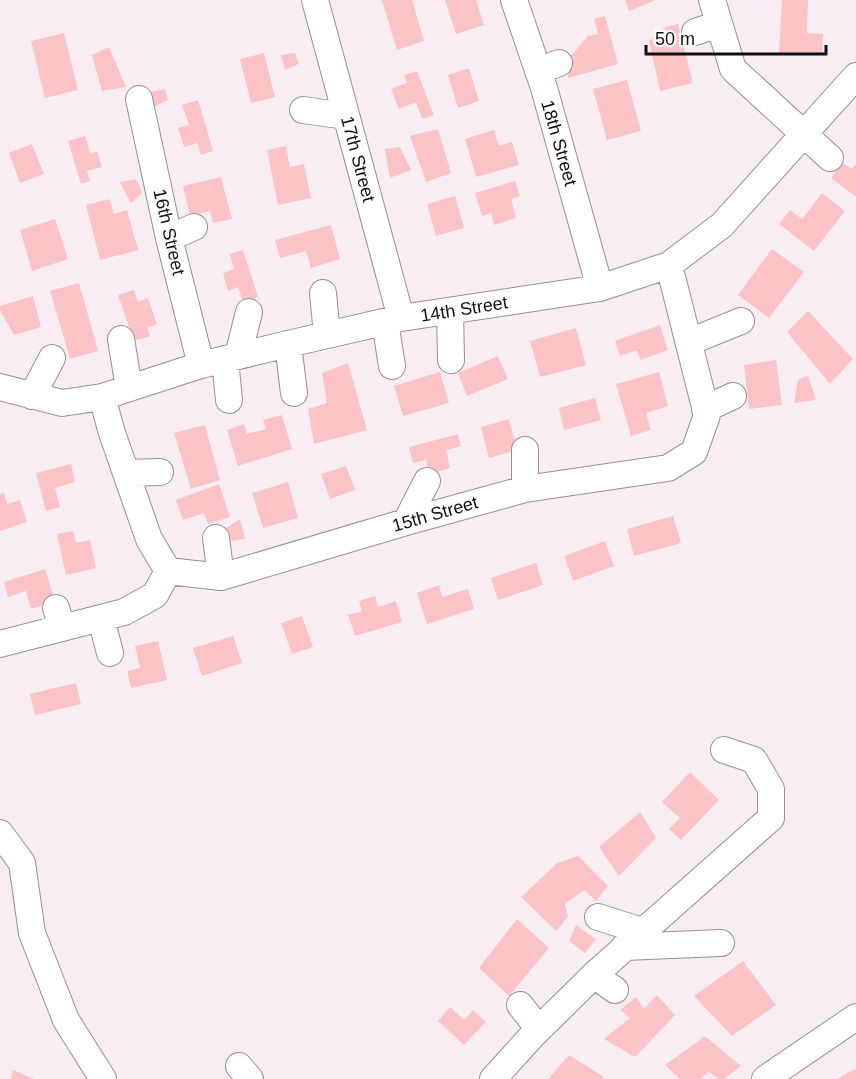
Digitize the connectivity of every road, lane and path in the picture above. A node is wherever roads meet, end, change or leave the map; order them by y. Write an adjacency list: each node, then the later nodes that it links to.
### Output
1 (315, 0): 7 (street, 17th Street)
2 (514, 0): 13 (street, 18th Street)
3 (712, 0): 8 (street)
4 (855, 80): 8 (street, 14th Street)
5 (303, 110): 7 (street)
6 (149, 115): 11 (street, 16th Street)
7 (346, 116): 17 (street, 17th Street)
8 (804, 135): 9 (street); 12 (street, 14th Street)
9 (830, 158)
10 (194, 227): 11 (street)
11 (169, 238): 24 (street, 16th Street)
12 (669, 265): 13 (street, 14th Street); 21 (street, 15th Street)
13 (600, 288): 15 (street, 14th Street)
14 (323, 293): 19 (street)
15 (450, 311): 17 (street, 14th Street); 25 (street)
16 (249, 312): 24 (street)
17 (393, 320): 19 (street, 14th Street); 26 (street, 17th Street)
18 (741, 321): 21 (street)
19 (327, 335): 22 (street, 14th Street)
20 (121, 339): 28 (street)
21 (689, 342): 34 (street, 15th Street)
22 (288, 344): 24 (street, 14th Street); 29 (street)
23 (52, 358): 30 (street)
24 (221, 360): 28 (street, 14th Street); 33 (street)
25 (452, 360)
26 (392, 366)
27 (0, 387): 30 (street, 14th Street)
28 (129, 388): 32 (street, 14th Street)
29 (294, 393)
30 (32, 396): 32 (street, 14th Street)
31 (733, 396): 34 (street)
32 (102, 397): 37 (street)
33 (230, 400)
34 (705, 409): 39 (street, 15th Street)
35 (525, 450): 39 (street)
36 (160, 472): 37 (street)
37 (126, 473): 42 (street)
38 (427, 482): 40 (street)
39 (525, 489): 40 (street, 15th Street)
40 (406, 522): 43 (street, 15th Street)
41 (216, 538): 43 (street)
42 (168, 570): 43 (street, 15th Street); 44 (street)
43 (221, 577)
44 (101, 618): 45 (street); 46 (street)
45 (0, 644)
46 (110, 653)
47 (724, 750): 50 (street)
48 (0, 833): 57 (street)
49 (598, 916): 50 (street)
50 (633, 939): 51 (street); 52 (street)
51 (721, 943)
52 (594, 975): 53 (street); 56 (street)
53 (615, 990)
54 (520, 1005): 56 (street)
55 (856, 1017): 59 (street)
56 (539, 1029): 58 (street)
57 (103, 1079)
58 (493, 1079)
59 (765, 1079)

